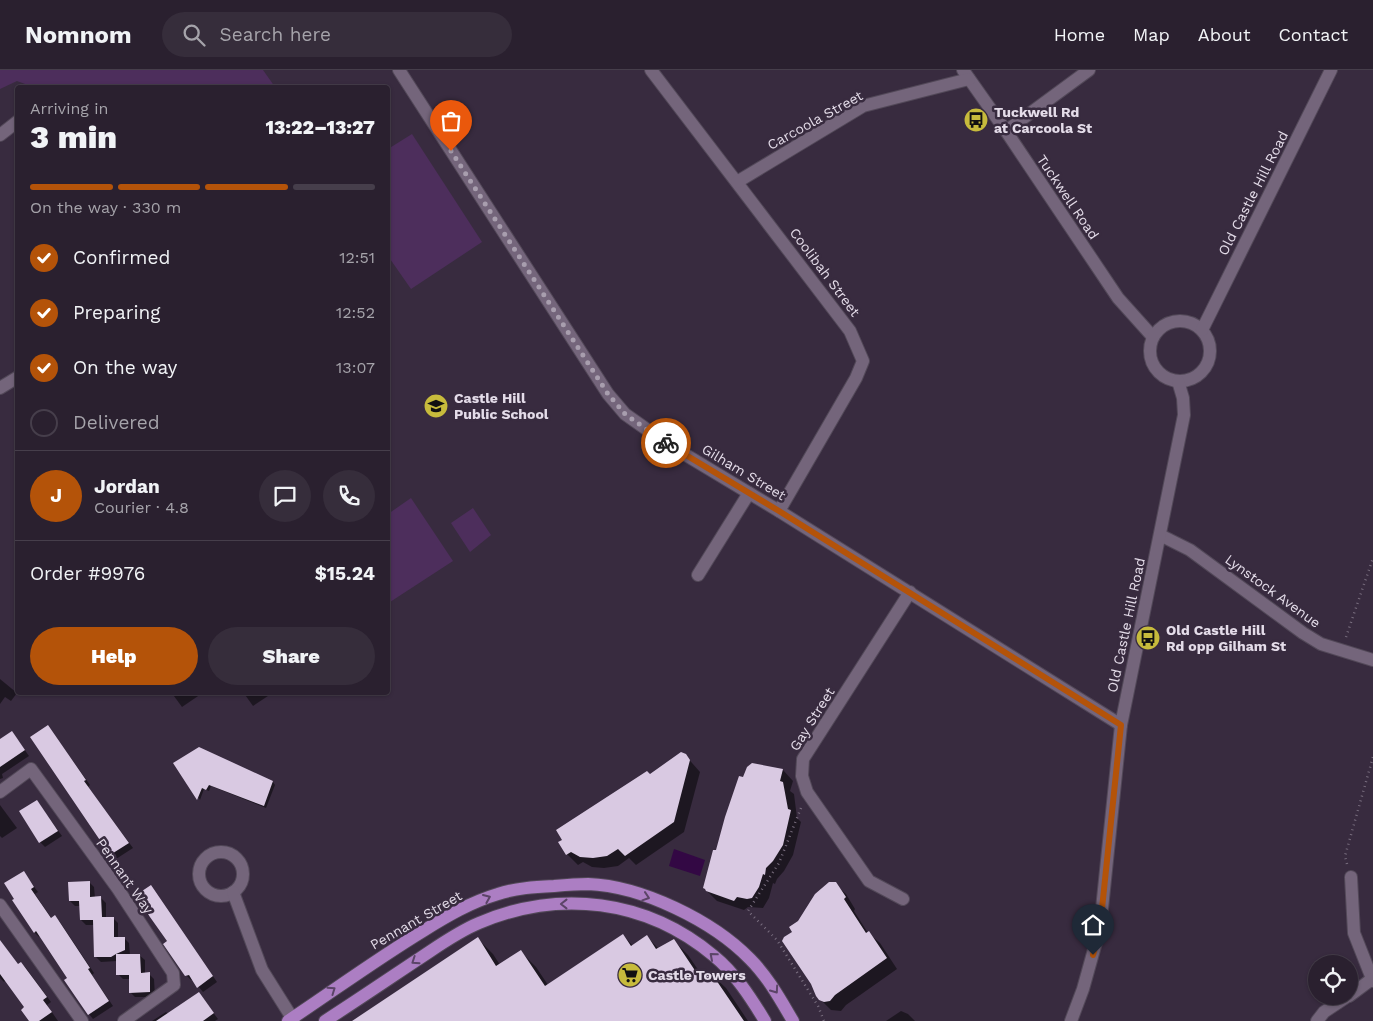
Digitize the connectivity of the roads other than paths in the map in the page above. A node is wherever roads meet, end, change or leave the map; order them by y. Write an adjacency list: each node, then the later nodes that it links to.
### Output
1 (399, 70): 15 (street, Gilham Street)
2 (651, 70): 9 (street, Coolibah Street)
3 (1089, 70): 7 (street)
4 (1331, 70): 10 (street, Old Castle Hill Road)
5 (966, 74): 7 (street, Tuckwell Road); 9 (street, Carcoola Street)
6 (15, 122): 8 (street)
7 (1006, 130): 11 (street, Tuckwell Road)
8 (0, 135)
9 (737, 182): 16 (street, Coolibah Street)
10 (1202, 330): 11 (street); 13 (street)
11 (1153, 336): 13 (street)
12 (15, 379): 14 (street)
13 (1178, 381): 17 (street, Old Castle Hill Road)
14 (0, 388)
15 (749, 494): 16 (street, Gilham Street); 18 (street)
16 (779, 511): 19 (street, Gilham Street)
17 (1160, 535): 20 (street, Lynstock Avenue); 21 (street, Old Castle Hill Road)
18 (698, 575)
19 (910, 592): 21 (street, Gilham Street); 25 (street, Gay Street)
20 (1373, 660)
21 (1121, 725): 36 (street, Old Castle Hill Road)
22 (0, 792): 32 (street, Pennant Way)
23 (1351, 877): 27 (street)
24 (233, 892): 30 (street)
25 (903, 899)
26 (0, 905): 31 (street)
27 (1373, 980): 28 (street)
28 (1358, 990)
29 (1334, 1005): 37 (street)
30 (291, 1020): 35 (main road, Pennant Street, one-way to 35)
31 (82, 1021)
32 (124, 1021)
33 (325, 1021): 34 (main road, one-way to 33)
34 (765, 1021)
35 (793, 1021)
36 (1071, 1021)
37 (1317, 1021)

